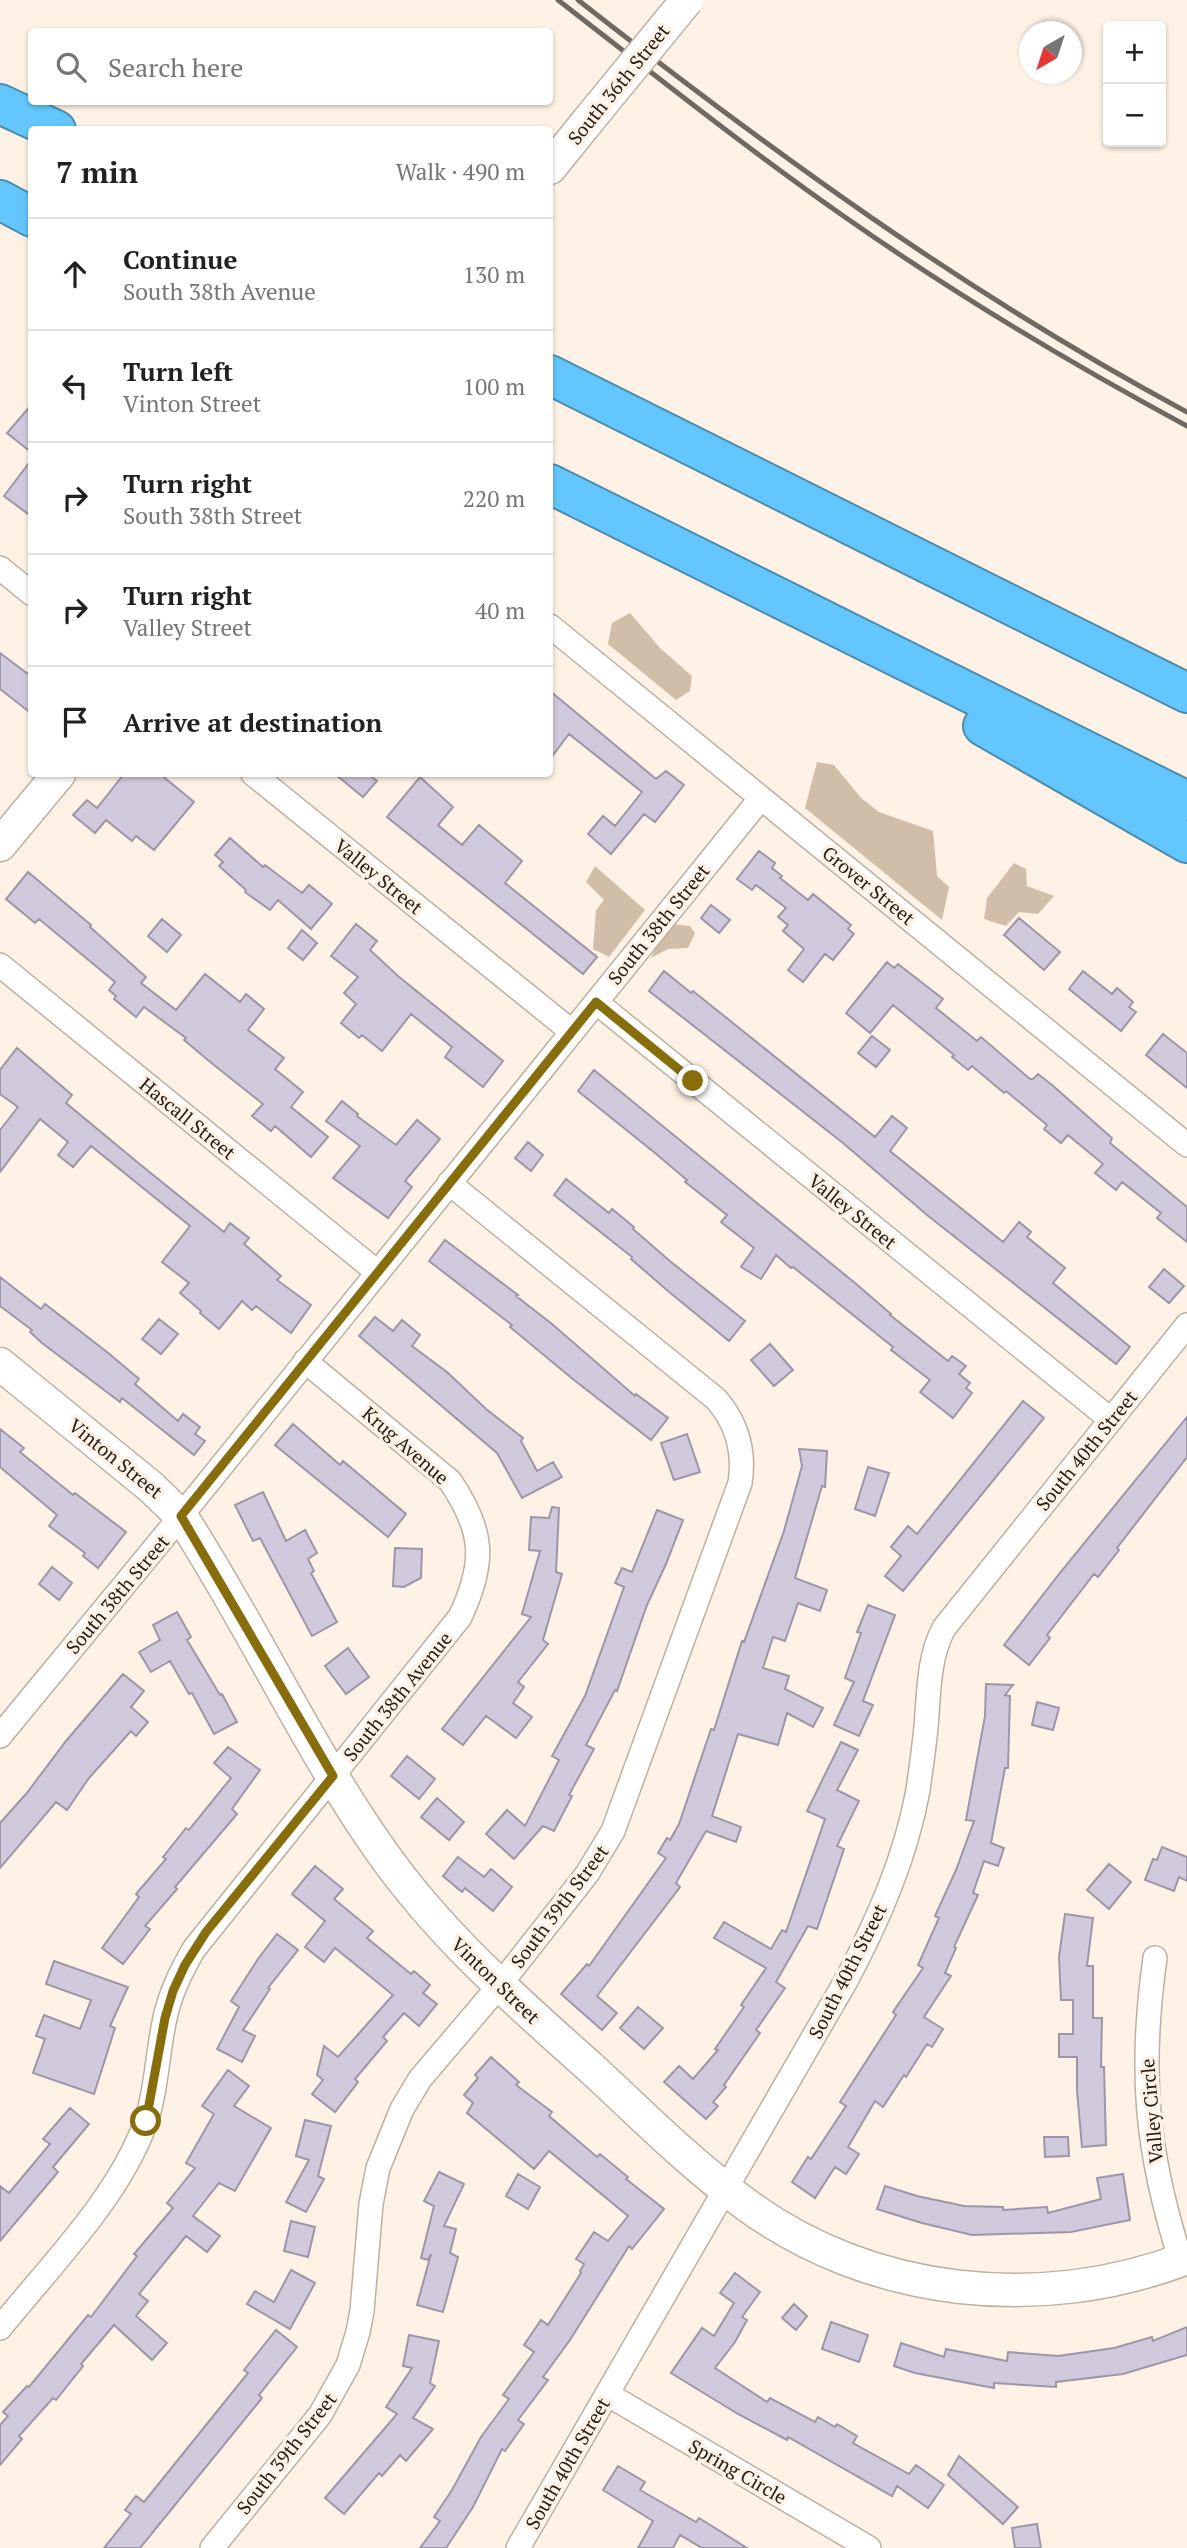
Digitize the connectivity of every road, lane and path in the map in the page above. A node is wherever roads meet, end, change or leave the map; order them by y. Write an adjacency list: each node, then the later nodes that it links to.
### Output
1 (687, 0): 6 (street, South 36th Street, bridge)
2 (0, 96): 4 (highway)
3 (0, 104): 5 (highway)
4 (50, 126)
5 (50, 126)
6 (553, 164)
7 (0, 200): 8 (highway)
8 (28, 215)
9 (0, 217): 10 (highway)
10 (28, 230)
11 (553, 376): 17 (highway)
12 (553, 486): 14 (highway)
13 (0, 568): 15 (street)
14 (717, 568): 21 (highway); 22 (highway)
15 (28, 591)
16 (553, 628): 20 (street, Grover Street)
17 (1187, 693)
18 (56, 777): 23 (street)
19 (257, 777): 26 (street, Valley Street)
20 (761, 797): 25 (street, South 38th Street); 27 (street, Grover Street)
21 (1187, 801)
22 (1187, 843)
23 (0, 845)
24 (0, 965): 29 (street, Hascall Street)
25 (596, 1002): 26 (street, South 38th Street); 33 (street, Valley Street)
26 (571, 1031): 28 (street, South 38th Street)
27 (1187, 1145)
28 (449, 1184): 29 (street, South 38th Street); 39 (street, South 39th Street)
29 (377, 1272): 31 (street, South 38th Street)
30 (1187, 1325): 33 (street, South 40th Street)
31 (305, 1361): 34 (street, South 38th Street); 35 (street, Krug Avenue)
32 (0, 1364): 34 (street, Vinton Street)
33 (1110, 1419): 40 (street, South 40th Street)
34 (181, 1516): 36 (street, South 38th Street); 37 (street, Vinton Street)
35 (478, 1549): 37 (street, South 38th Avenue)
36 (0, 1736)
37 (333, 1776): 39 (street, Vinton Street); 42 (street, South 38th Avenue)
38 (1155, 1958): 41 (street, Valley Circle)
39 (499, 1986): 40 (street, Vinton Street); 44 (street, South 39th Street)
40 (727, 2189): 41 (street, Vinton Street); 43 (street, South 40th Street)
41 (1184, 2260)
42 (0, 2328)
43 (607, 2394): 45 (street, South 40th Street); 46 (street, Spring Circle)
44 (212, 2548)
45 (518, 2548)
46 (869, 2548)

